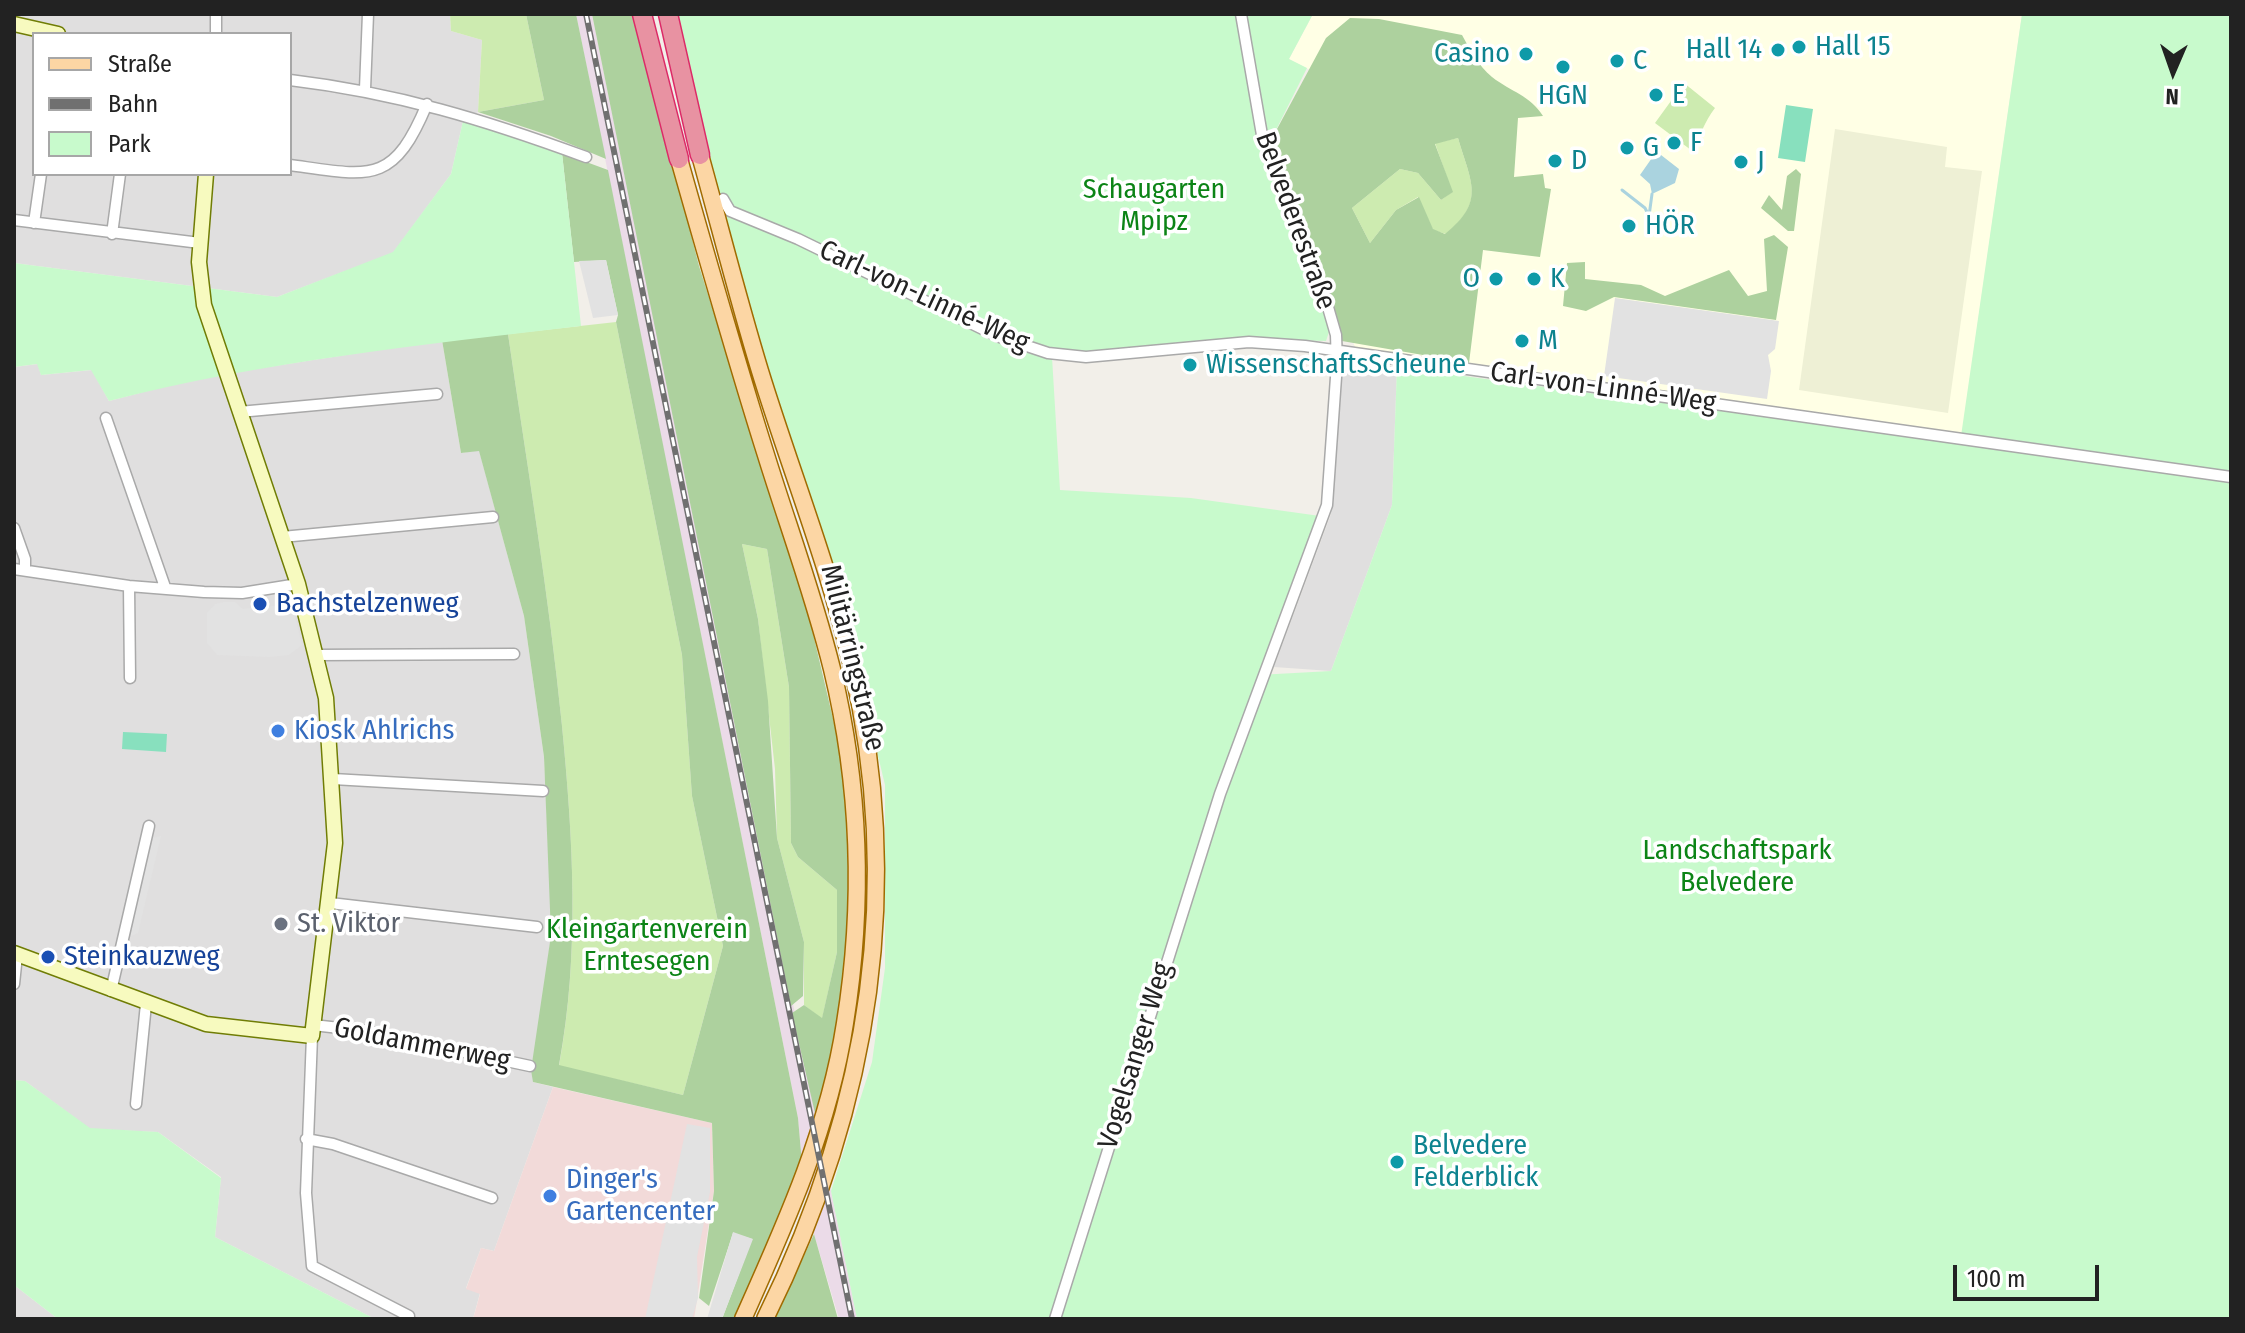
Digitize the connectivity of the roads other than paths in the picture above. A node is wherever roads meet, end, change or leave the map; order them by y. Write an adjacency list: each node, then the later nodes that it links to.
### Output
1 (368, 14): 8 (street)
2 (642, 14): 12 (highway, Militärringstraße)
3 (668, 14): 10 (highway, Militärringstraße)
4 (1241, 14): 22 (street, Belvederestraße)
5 (14, 24): 6 (street)
6 (49, 32)
7 (292, 80): 8 (street)
8 (365, 89): 9 (street)
9 (427, 104): 11 (street); 13 (street)
10 (700, 155): 54 (main road, Militärringstraße)
11 (586, 157)
12 (679, 159): 53 (main road, Militärringstraße)
13 (292, 165)
14 (41, 176): 19 (street)
15 (120, 176): 20 (street)
16 (206, 176): 21 (street, Goldammerweg)
17 (723, 199): 22 (street, Carl-von-Linné-Weg)
18 (14, 220): 19 (street)
19 (34, 223): 20 (street)
20 (112, 234): 21 (street)
21 (200, 243): 24 (street, Goldammerweg)
22 (1337, 351): 26 (street, Carl-von-Linné-Weg); 39 (street, Belvederestraße)
23 (437, 394): 24 (street)
24 (239, 412): 29 (street, Goldammerweg)
25 (106, 418): 33 (street)
26 (2231, 477)
27 (493, 517): 29 (street)
28 (14, 528): 30 (street)
29 (282, 537): 31 (street, Goldammerweg)
30 (19, 570): 32 (street)
31 (298, 584): 33 (street); 35 (street, Goldammerweg)
32 (129, 586): 33 (street); 36 (street)
33 (165, 587)
34 (514, 654): 35 (street)
35 (316, 655): 37 (street, Goldammerweg)
36 (130, 678)
37 (333, 779): 38 (street); 41 (street, Goldammerweg)
38 (543, 791)
39 (1220, 794): 55 (street, Vogelsanger Weg)
40 (149, 826): 45 (street)
41 (330, 903): 42 (street); 47 (street, Goldammerweg)
42 (537, 927)
43 (15, 954): 44 (street); 45 (street)
44 (14, 984)
45 (111, 991): 46 (street)
46 (146, 1004): 47 (street); 49 (street)
47 (312, 1030): 48 (street, Goldammerweg); 50 (street, Goldammerweg)
48 (530, 1066)
49 (136, 1104)
50 (306, 1139): 51 (street); 52 (street, Goldammerweg)
51 (492, 1198)
52 (409, 1316)
53 (743, 1319)
54 (765, 1319)
55 (1055, 1319)

